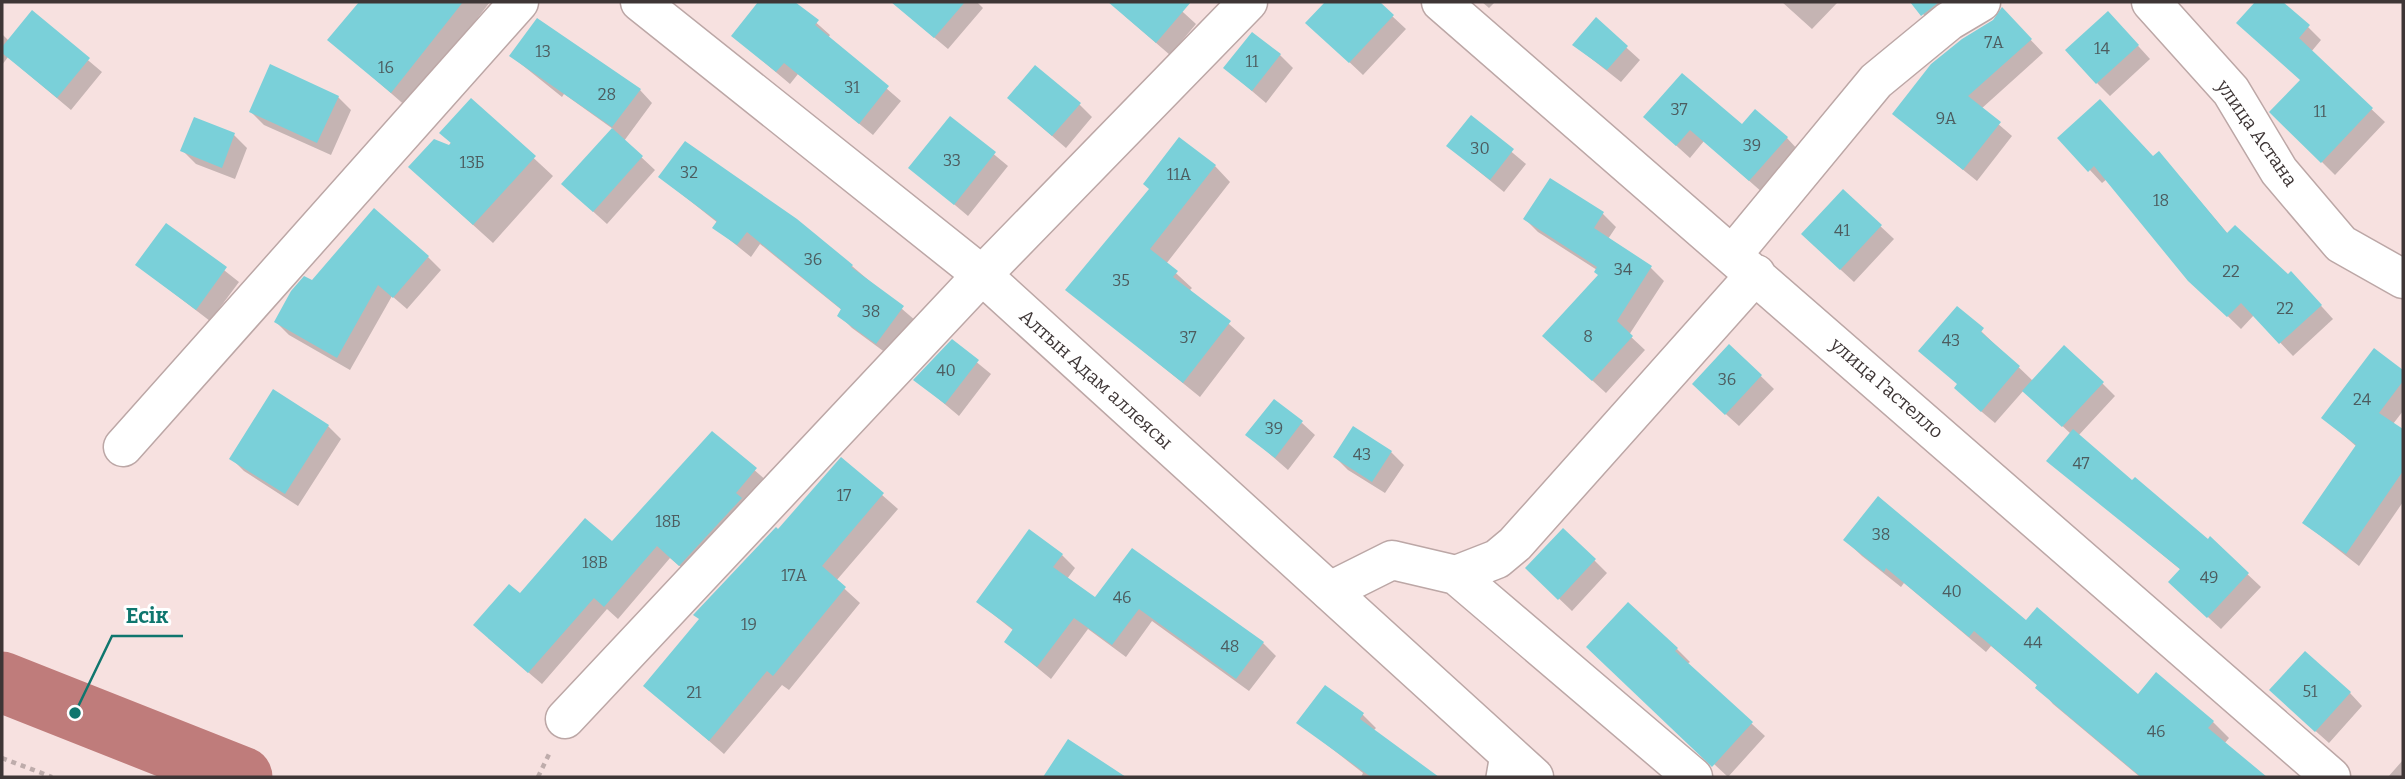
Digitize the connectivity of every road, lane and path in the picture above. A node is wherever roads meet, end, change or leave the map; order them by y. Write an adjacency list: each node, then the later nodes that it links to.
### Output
1 (519, 2): 10 (street)
2 (640, 2): 8 (street, Алтын Адам аллеясы)
3 (1248, 2): 8 (street)
4 (1441, 2): 7 (street, улица Гастелло)
5 (1981, 2): 7 (street)
6 (2151, 2): 9 (street, улица Астана)
7 (1744, 264): 11 (street); 19 (street, улица Гастелло)
8 (982, 275): 12 (street, Алтын Адам аллеясы); 13 (street)
9 (2403, 279)
10 (123, 447)
11 (1456, 575): 12 (street); 18 (street)
12 (1329, 591): 15 (street, Алтын Адам аллеясы)
13 (565, 719)
14 (2, 758): 16 (path)
15 (1499, 763): 17 (street, Алтын Адам аллеясы)
16 (52, 777)
17 (1534, 777)
18 (1693, 777)
19 (2331, 777)

